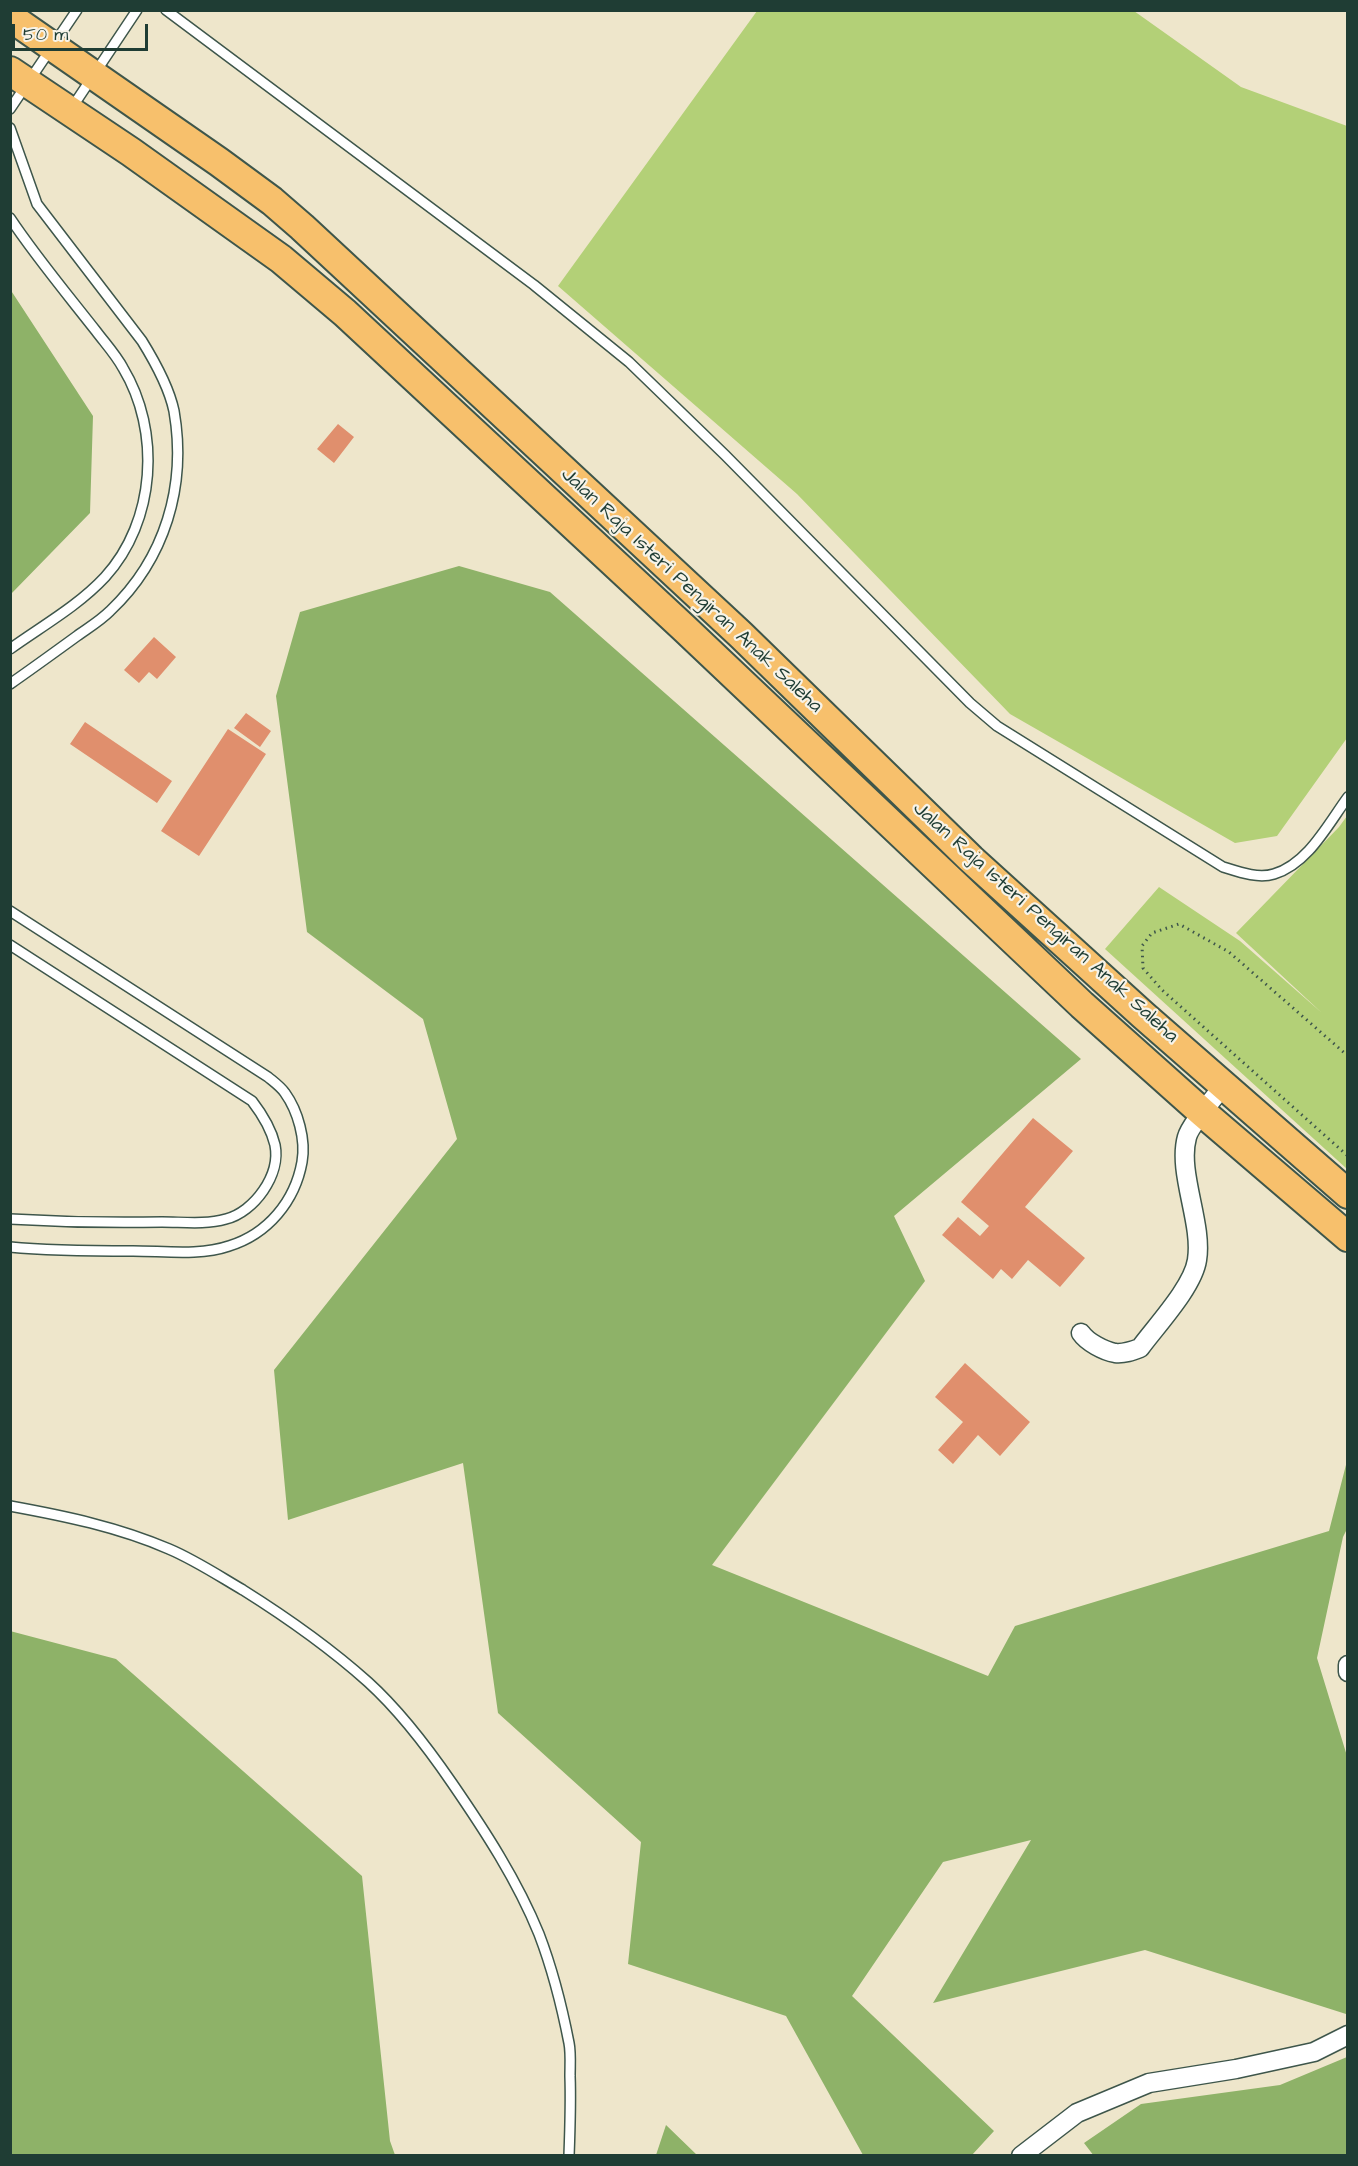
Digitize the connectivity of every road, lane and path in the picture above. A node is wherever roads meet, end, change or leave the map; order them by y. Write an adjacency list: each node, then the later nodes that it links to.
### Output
1 (77, 10): 5 (lane)
2 (137, 10): 6 (lane)
3 (166, 10): 14 (lane)
4 (15, 20): 5 (main road, Jalan Raja Isteri Pengiran Anak Saleha)
5 (53, 46): 6 (main road, Jalan Raja Isteri Pengiran Anak Saleha); 7 (lane)
6 (93, 75): 9 (lane); 18 (main road, Jalan Raja Isteri Pengiran Anak Saleha)
7 (20, 77): 8 (lane); 9 (main road, Jalan Raja Isteri Pengiran Anak Saleha)
8 (10, 109)
9 (69, 111): 19 (main road, Jalan Raja Isteri Pengiran Anak Saleha)
10 (10, 128): 13 (lane)
11 (10, 218): 12 (lane)
12 (10, 649)
13 (10, 684)
14 (1347, 797)
15 (10, 911): 24 (lane)
16 (10, 945): 22 (lane)
17 (1347, 1056): 20 (path)
18 (1224, 1085): 19 (street); 21 (main road, Jalan Raja Isteri Pengiran Anak Saleha)
19 (1203, 1113): 23 (main road, Jalan Raja Isteri Pengiran Anak Saleha); 25 (street)
20 (1347, 1156)
21 (1347, 1194)
22 (10, 1219)
23 (1347, 1237)
24 (10, 1247)
25 (1081, 1333)
26 (10, 1506): 30 (lane)
27 (1347, 1665): 28 (street)
28 (1347, 1672)
29 (1347, 2035): 31 (street)
30 (569, 2156)
31 (1021, 2156)

